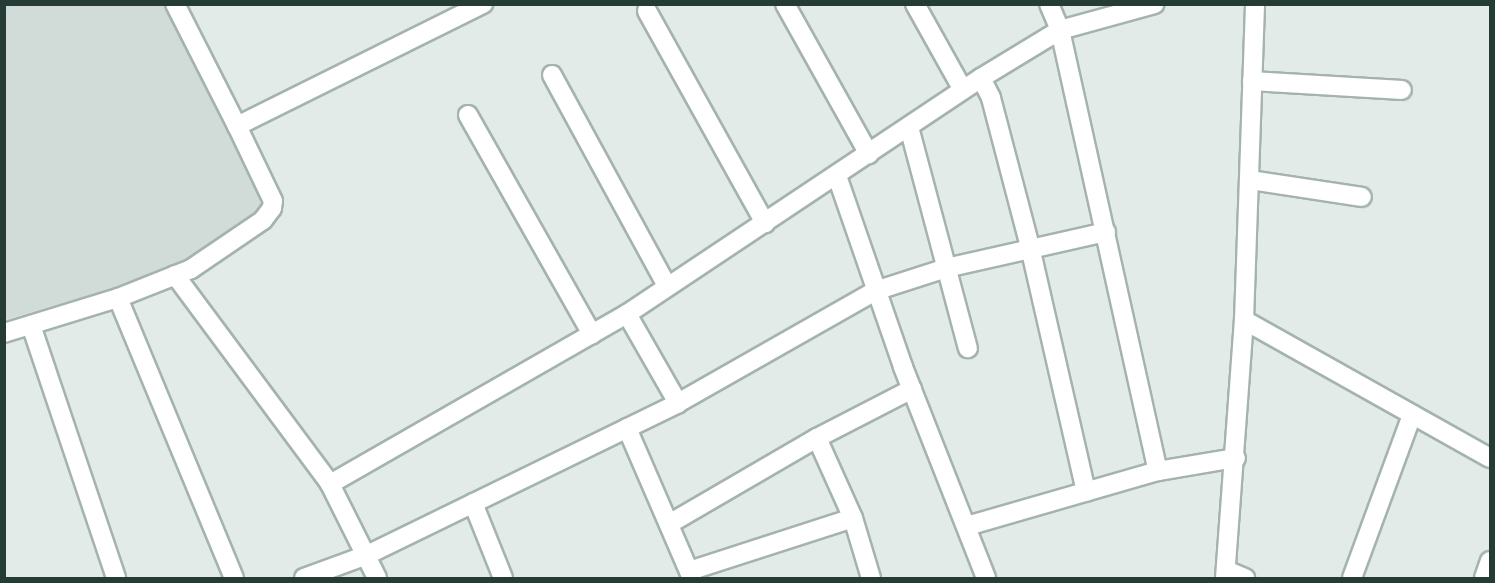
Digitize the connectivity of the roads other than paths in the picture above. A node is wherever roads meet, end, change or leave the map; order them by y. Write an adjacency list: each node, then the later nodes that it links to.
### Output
1 (174, 4): 16 (street)
2 (483, 4): 16 (street)
3 (785, 4): 18 (street)
4 (915, 4): 13 (street)
5 (1049, 4): 9 (street)
6 (1155, 4): 9 (street)
7 (1255, 4): 12 (street)
8 (647, 11): 22 (street)
9 (1060, 30): 11 (street); 23 (street)
10 (552, 75): 27 (street)
11 (981, 78): 13 (street); 24 (street)
12 (1252, 81): 14 (street); 20 (street)
13 (963, 90): 17 (street)
14 (1402, 90)
15 (468, 115): 34 (street)
16 (237, 126): 26 (street)
17 (909, 127): 18 (street); 25 (street)
18 (869, 154): 19 (street)
19 (837, 176): 22 (street); 28 (street)
20 (1250, 180): 21 (street); 31 (street)
21 (1362, 197)
22 (765, 223): 27 (street)
23 (1106, 232): 24 (street); 43 (street)
24 (1030, 247): 25 (street); 45 (street)
25 (946, 268): 28 (street); 35 (street)
26 (175, 275): 29 (street); 44 (street)
27 (667, 286): 30 (street)
28 (875, 291): 36 (street); 37 (street)
29 (118, 298): 32 (street); 55 (street)
30 (627, 314): 34 (street); 37 (street)
31 (1244, 320): 38 (street); 41 (street)
32 (31, 325): 33 (street); 54 (street)
33 (4, 333)
34 (592, 334): 44 (street)
35 (968, 348)
36 (912, 389): 40 (street); 49 (street)
37 (678, 403): 39 (street)
38 (1412, 415): 42 (street); 62 (street)
39 (627, 428): 46 (street); 48 (street)
40 (817, 438): 47 (street); 48 (street)
41 (1236, 458): 43 (street); 53 (street)
42 (1491, 458)
43 (1158, 471): 45 (street)
44 (330, 484): 50 (street)
45 (1086, 492): 49 (street)
46 (473, 503): 50 (street); 58 (street)
47 (853, 518): 52 (street); 59 (street)
48 (669, 524): 52 (street)
49 (967, 526): 60 (street)
50 (367, 555): 56 (street); 57 (street)
51 (1491, 561): 63 (street)
52 (690, 574)
53 (1225, 574): 61 (street)
54 (116, 579)
55 (234, 579)
56 (304, 579)
57 (377, 579)
58 (503, 579)
59 (871, 579)
60 (986, 579)
61 (1245, 579)
62 (1352, 579)
63 (1484, 579)

